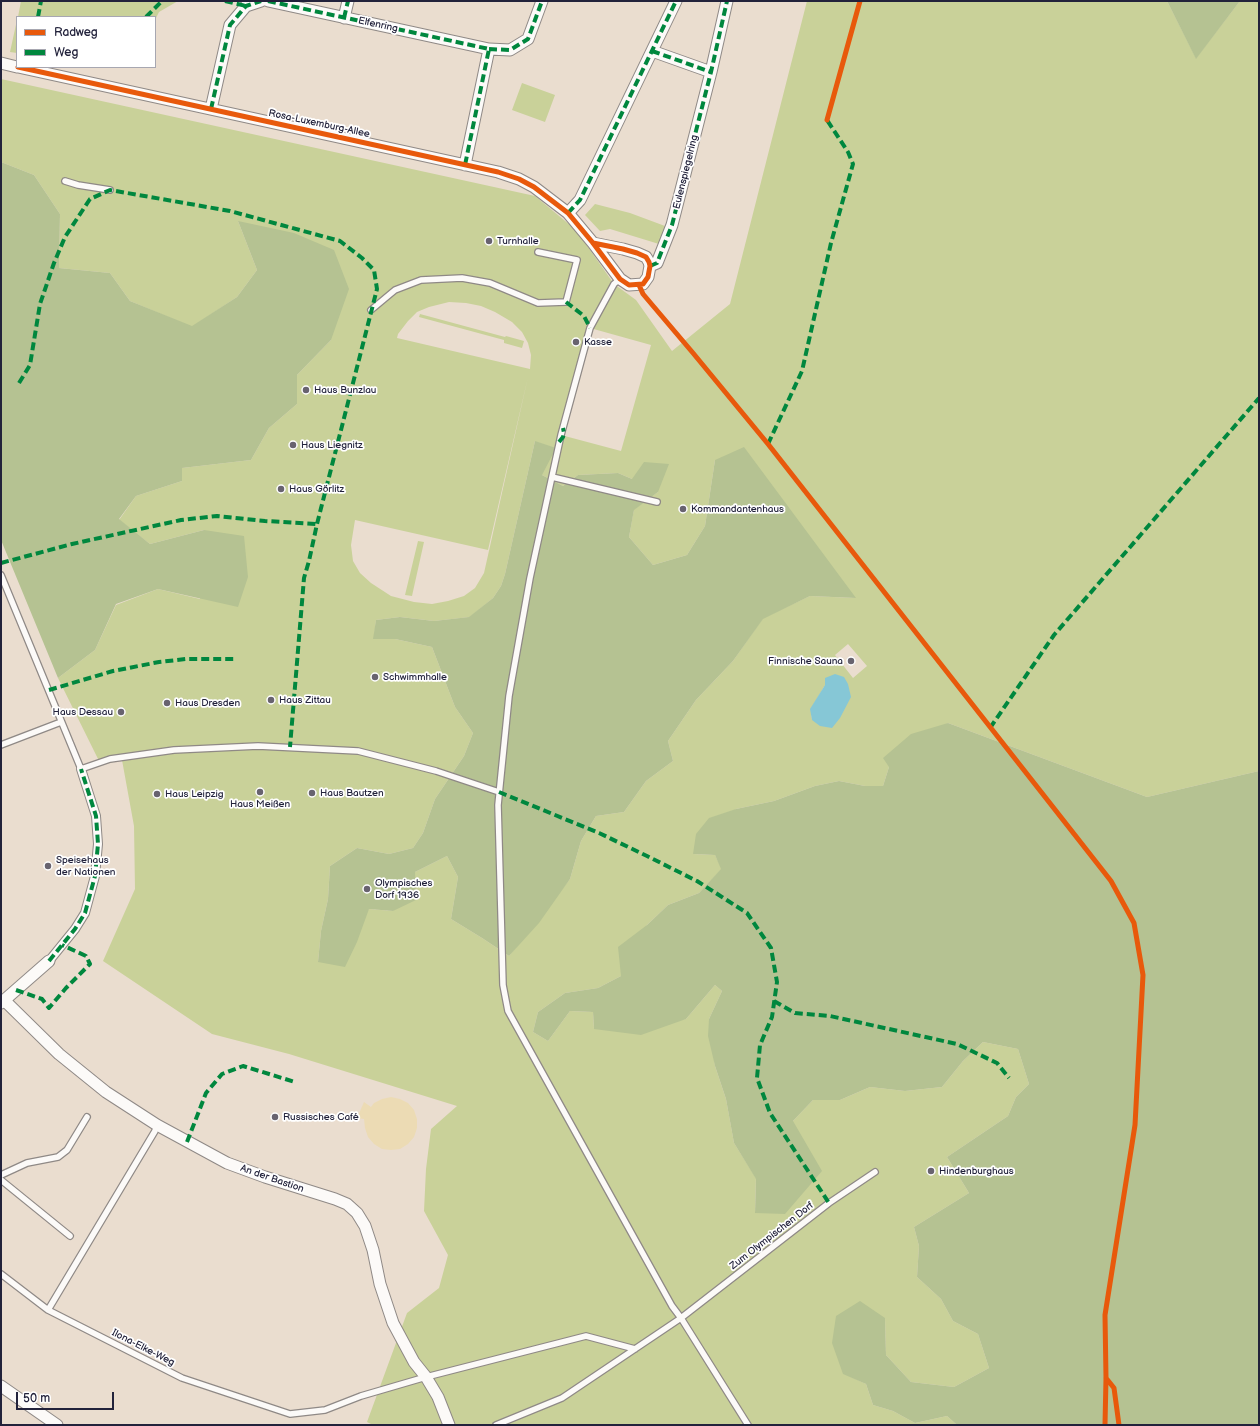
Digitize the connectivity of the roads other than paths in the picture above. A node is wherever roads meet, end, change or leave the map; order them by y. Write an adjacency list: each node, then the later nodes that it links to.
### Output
1 (261, 1): 14 (street)
2 (268, 1): 7 (street, Elfenring)
3 (348, 1): 7 (street)
4 (542, 1): 8 (street, Elfenring)
5 (676, 1): 9 (street)
6 (727, 1): 13 (street, Eulenspiegelring)
7 (344, 18): 8 (street, Elfenring)
8 (489, 49): 15 (street)
9 (652, 51): 13 (street); 18 (street)
10 (1, 63): 11 (street, Rosa-Luxemburg-Allee)
11 (16, 67)
12 (23, 68): 14 (street, Rosa-Luxemburg-Allee)
13 (712, 72): 21 (street, Eulenspiegelring)
14 (211, 109): 15 (street, Rosa-Luxemburg-Allee)
15 (465, 165): 18 (street, Rosa-Luxemburg-Allee)
16 (65, 181): 17 (lane)
17 (110, 190)
18 (568, 214): 19 (street, Rosa-Luxemburg-Allee)
19 (593, 243): 21 (street); 22 (street, Rosa-Luxemburg-Allee)
20 (538, 252): 23 (lane)
21 (650, 266): 22 (street)
22 (620, 279): 24 (lane)
23 (371, 310)
24 (552, 477): 25 (lane); 30 (lane)
25 (657, 502)
26 (1, 575): 27 (lane)
27 (61, 722): 28 (lane); 29 (lane)
28 (1, 745)
29 (81, 769): 30 (lane); 31 (street)
30 (499, 792): 41 (lane)
31 (49, 961): 32 (street)
32 (3, 1002): 34 (street, An der Bastion)
33 (87, 1117): 36 (lane)
34 (157, 1125): 40 (lane); 43 (street, An der Bastion)
35 (875, 1172): 41 (lane, Zum Olympischen Dorf)
36 (1, 1175)
37 (1, 1180): 38 (lane)
38 (70, 1236)
39 (1, 1274): 40 (lane, Ilona-Elke-Weg)
40 (48, 1310): 43 (lane, Ilona-Elke-Weg)
41 (681, 1318): 42 (lane, Zum Olympischen Dorf); 48 (lane)
42 (635, 1349): 43 (lane); 47 (lane, Zum Olympischen Dorf)
43 (426, 1377): 46 (street, An der Bastion)
44 (1, 1386): 45 (street)
45 (57, 1425)
46 (449, 1425)
47 (496, 1425)
48 (748, 1425)

